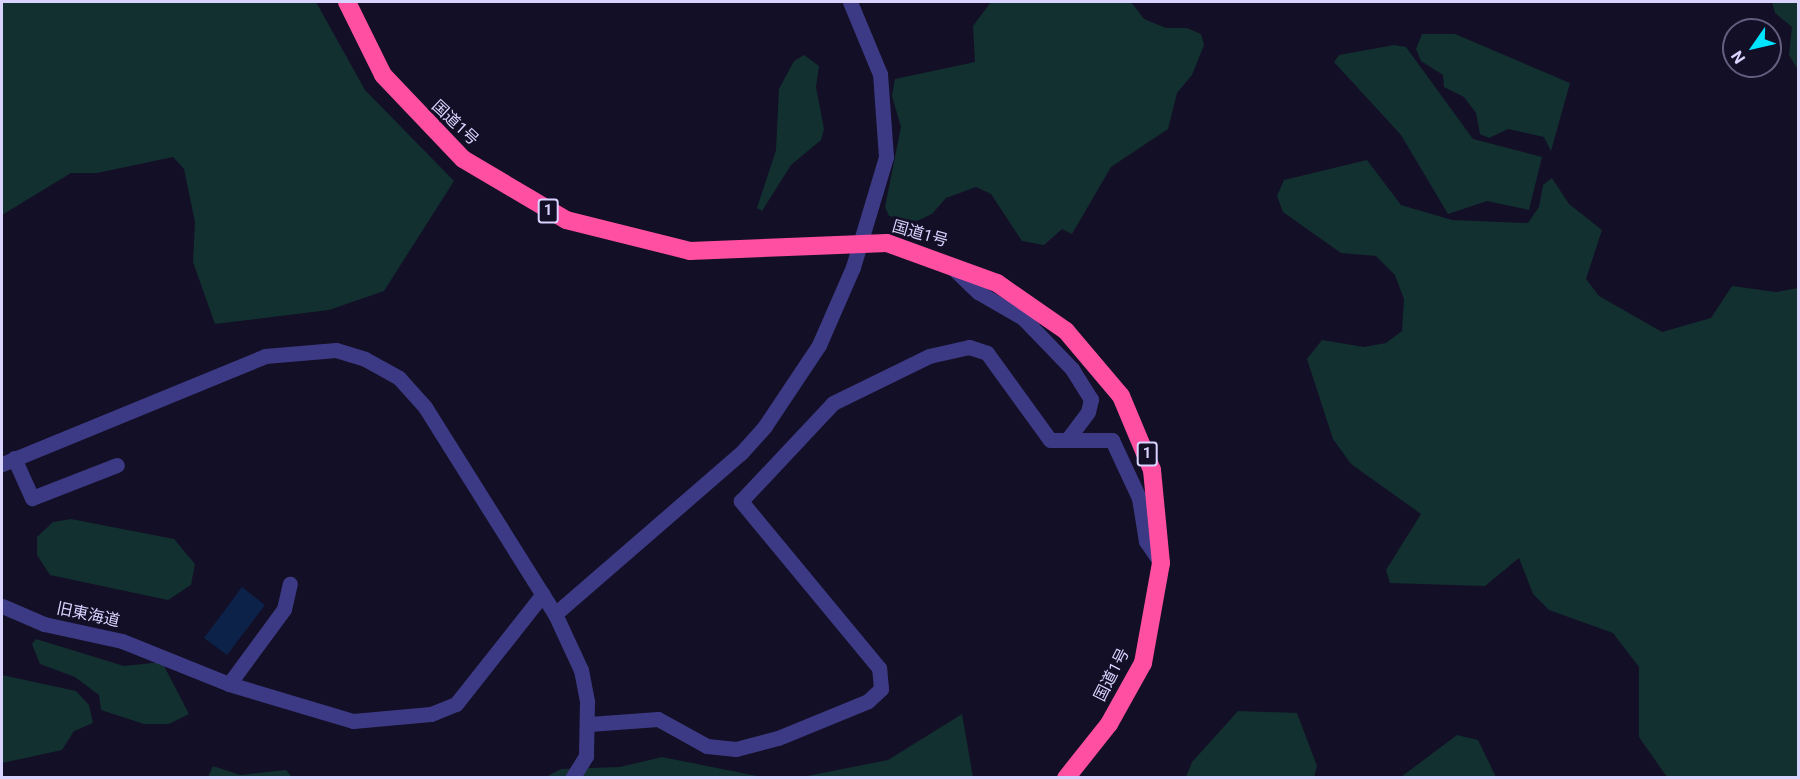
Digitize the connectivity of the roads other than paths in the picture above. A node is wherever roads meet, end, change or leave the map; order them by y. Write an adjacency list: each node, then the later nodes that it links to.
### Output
1 (347, 2): 3 (highway, 国道1号 / 1, bridge)
2 (850, 2): 11 (street)
3 (945, 261): 4 (street); 7 (highway, 国道1号 / 1)
4 (1068, 439): 7 (street); 13 (street)
5 (8, 461): 6 (street); 9 (street)
6 (117, 465)
7 (1161, 563): 15 (highway, 国道1号 / 1)
8 (290, 584): 12 (street)
9 (543, 594): 11 (street); 12 (street, 旧東海道)
10 (2, 606): 12 (street, 旧東海道)
11 (555, 614): 13 (street)
12 (228, 684)
13 (589, 724): 14 (street)
14 (573, 777)
15 (1066, 777)

